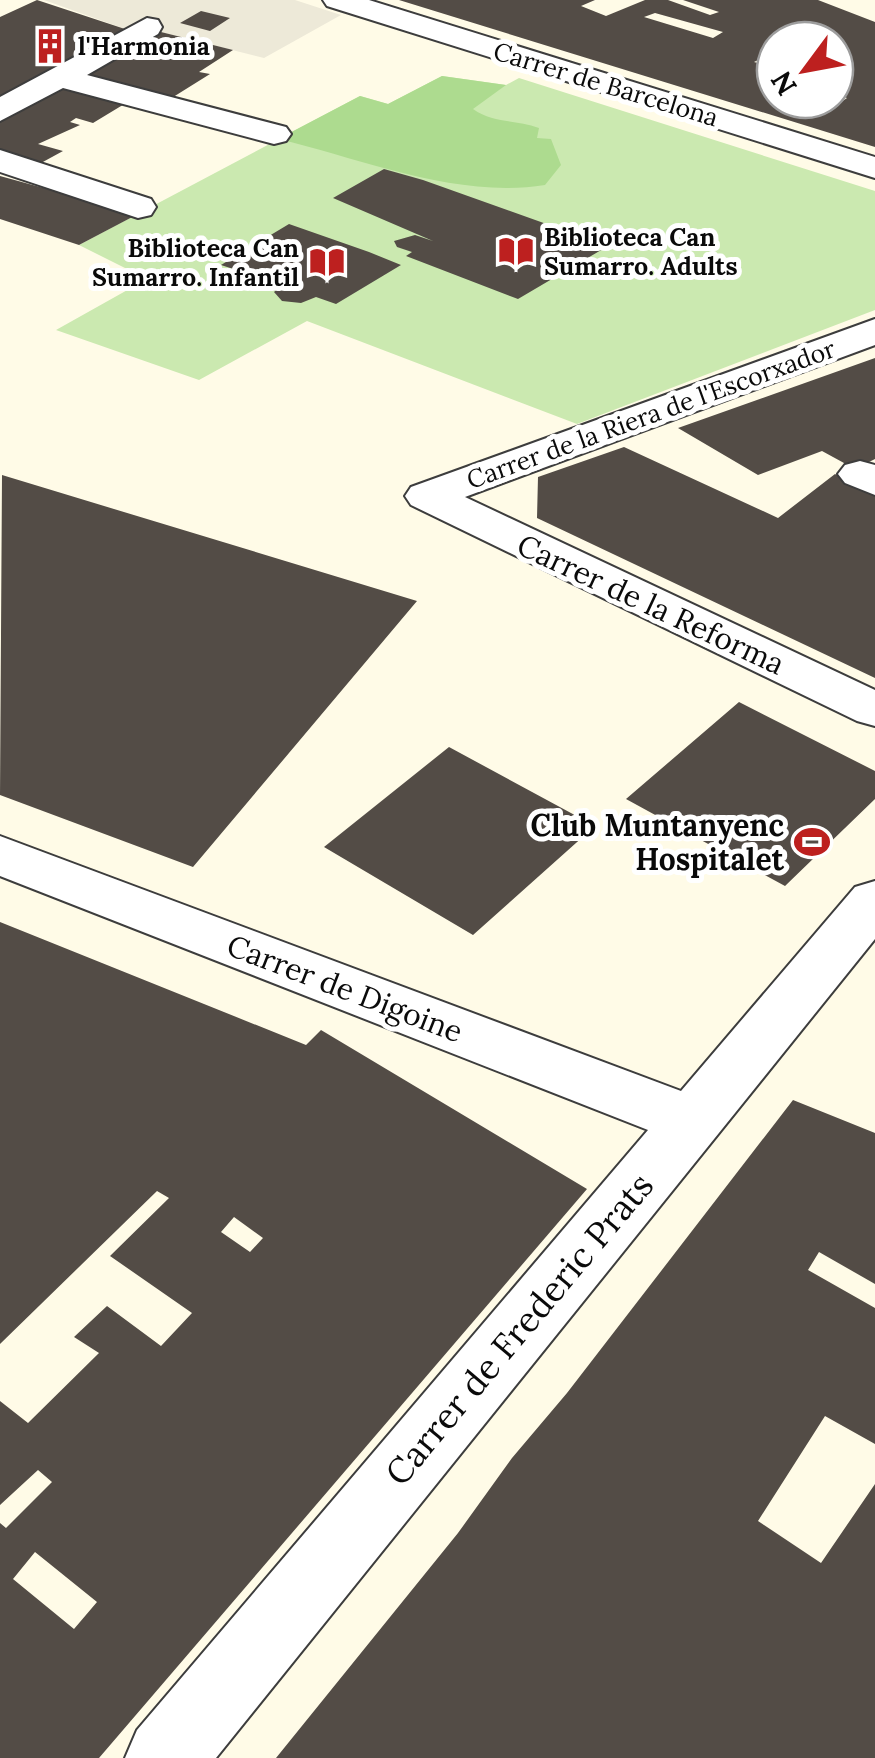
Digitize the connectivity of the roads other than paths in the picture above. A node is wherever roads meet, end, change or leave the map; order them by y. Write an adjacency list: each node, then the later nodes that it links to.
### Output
1 (338, 0): 7 (street, Carrer de Barcelona)
2 (146, 27): 3 (street)
3 (58, 77): 4 (street); 5 (street)
4 (0, 111)
5 (274, 134)
6 (0, 160): 8 (street)
7 (875, 168)
8 (138, 207)
9 (875, 331): 10 (street, Carrer de la Riera de l'Escorxador)
10 (427, 496): 11 (street, Carrer de la Reforma)
11 (875, 710)
12 (0, 856): 14 (street, Carrer de Digoine)
13 (875, 901): 14 (street, Carrer de Frederic Prats)
14 (691, 1121): 15 (street, Carrer de Frederic Prats)
15 (165, 1758)

